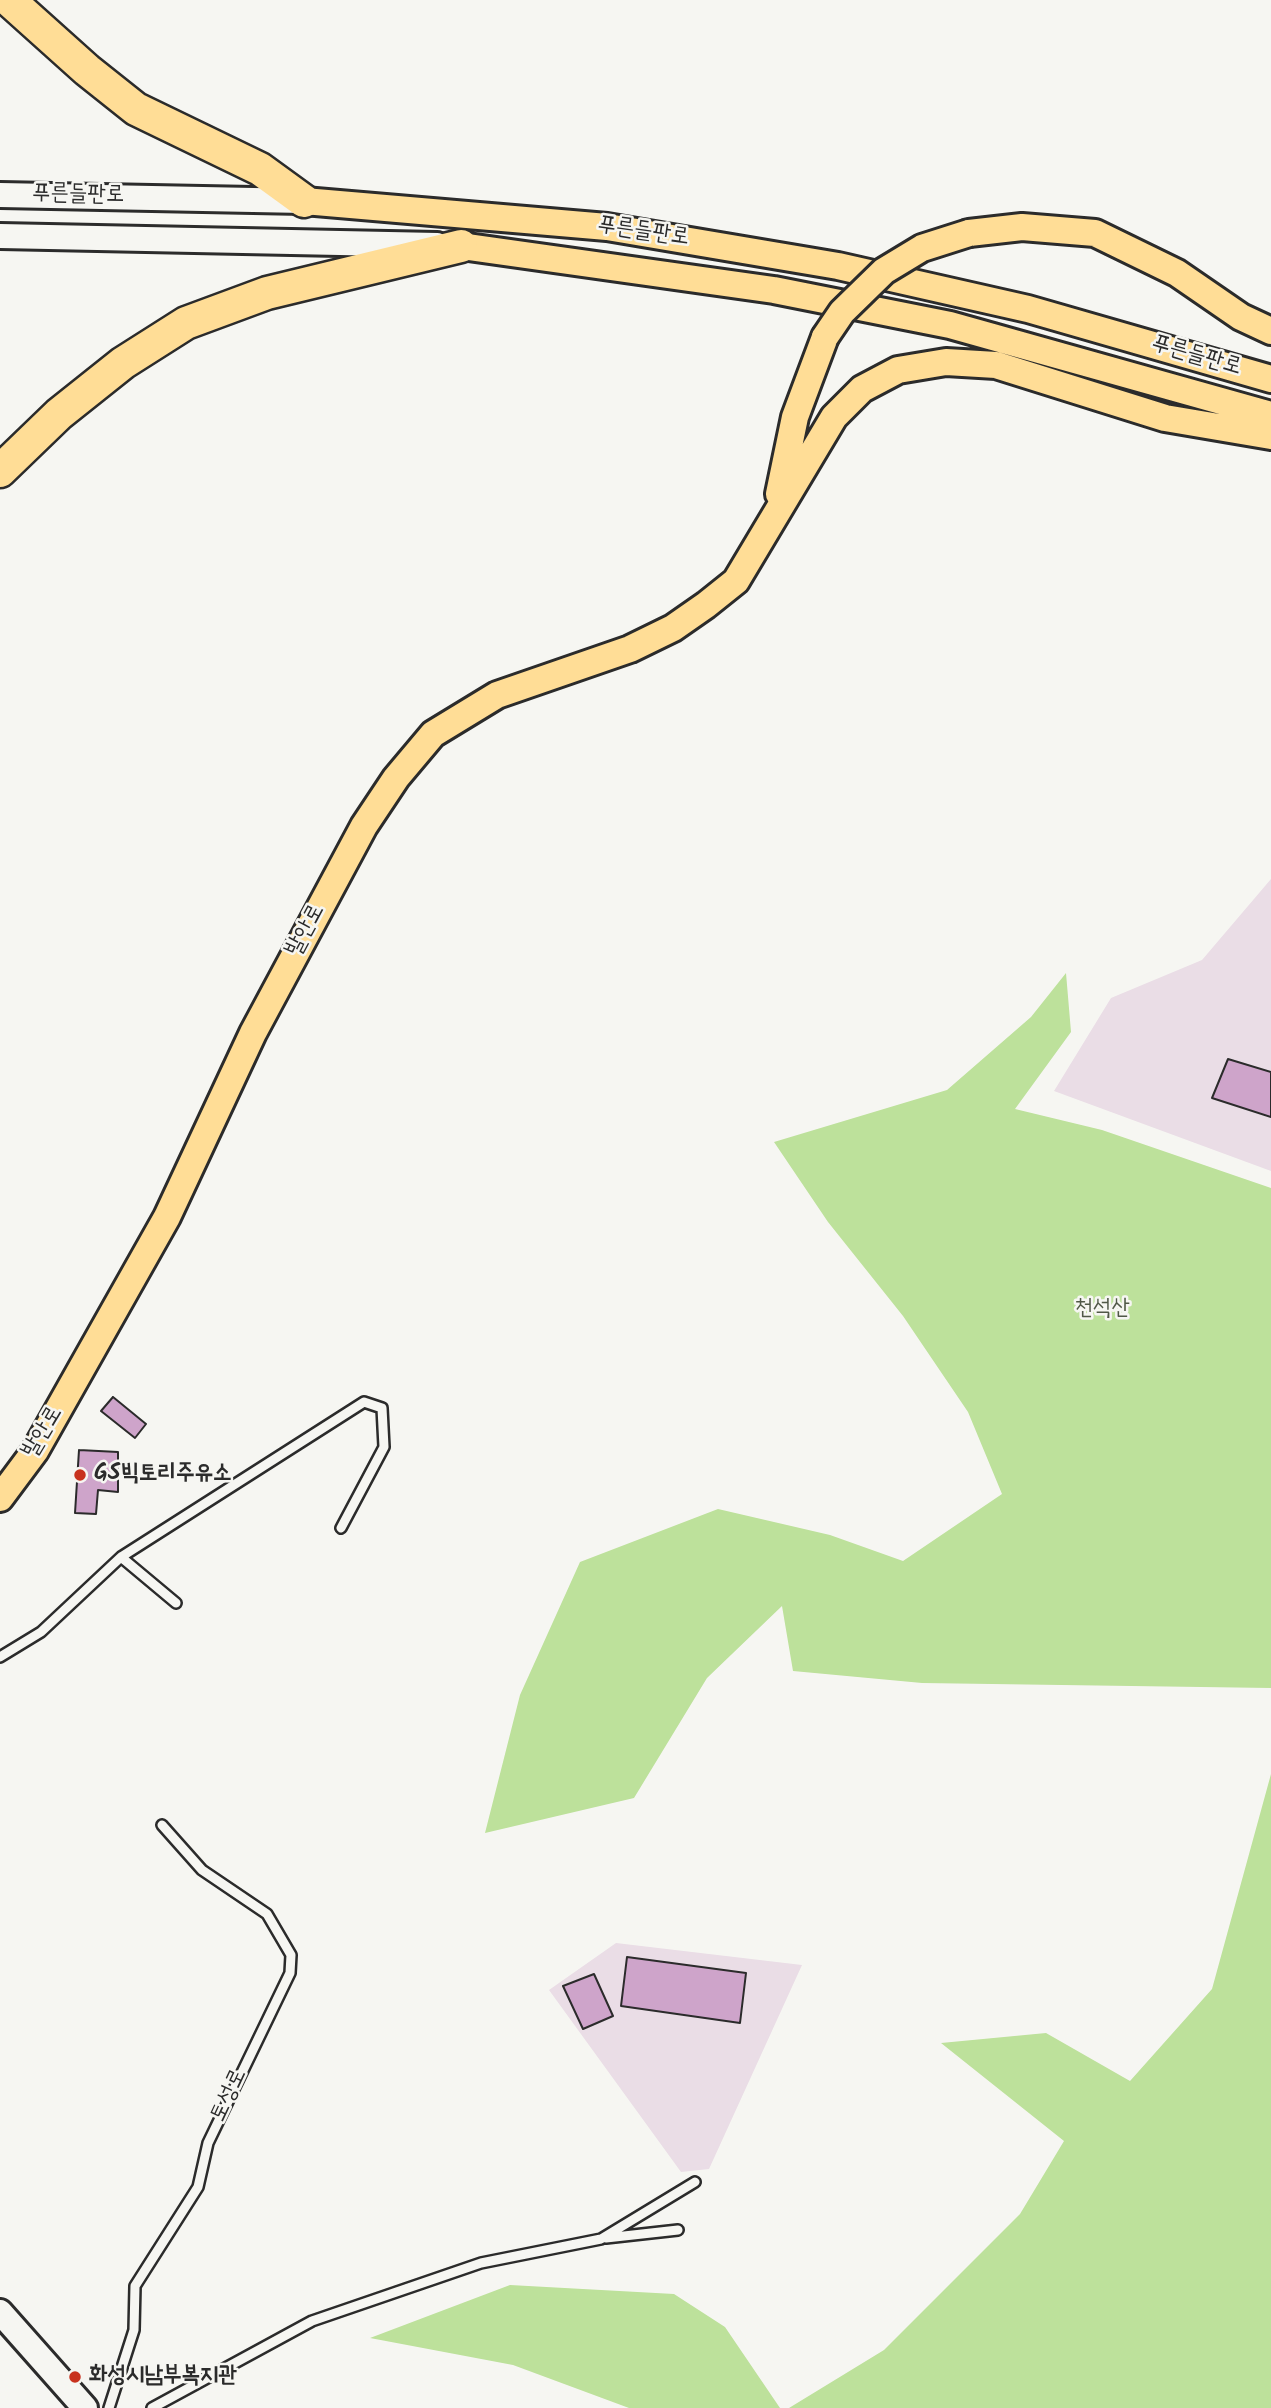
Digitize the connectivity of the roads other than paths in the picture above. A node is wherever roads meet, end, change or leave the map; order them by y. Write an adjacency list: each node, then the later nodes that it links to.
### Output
1 (9, 0): 3 (highway)
2 (0, 195): 3 (main road, 푸른들판로)
3 (304, 201): 7 (main road, 푸른들판로)
4 (0, 236): 5 (main road, 푸른들판로)
5 (461, 246): 8 (main road, 푸른들판로); 10 (highway)
6 (1271, 331): 11 (main road, bridge)
7 (1271, 379)
8 (1271, 415)
9 (1271, 436): 11 (main road, 발안로)
10 (0, 471)
11 (772, 523): 12 (main road, 발안로)
12 (0, 1497)
13 (341, 1528): 14 (lane)
14 (121, 1557): 15 (lane); 16 (lane)
15 (176, 1604)
16 (0, 1657)
17 (162, 1825): 23 (lane, 토성로)
18 (695, 2182): 20 (lane)
19 (678, 2230): 20 (lane)
20 (601, 2239): 24 (lane)
21 (0, 2312): 22 (main road)
22 (85, 2408)
23 (109, 2408)
24 (152, 2408)

